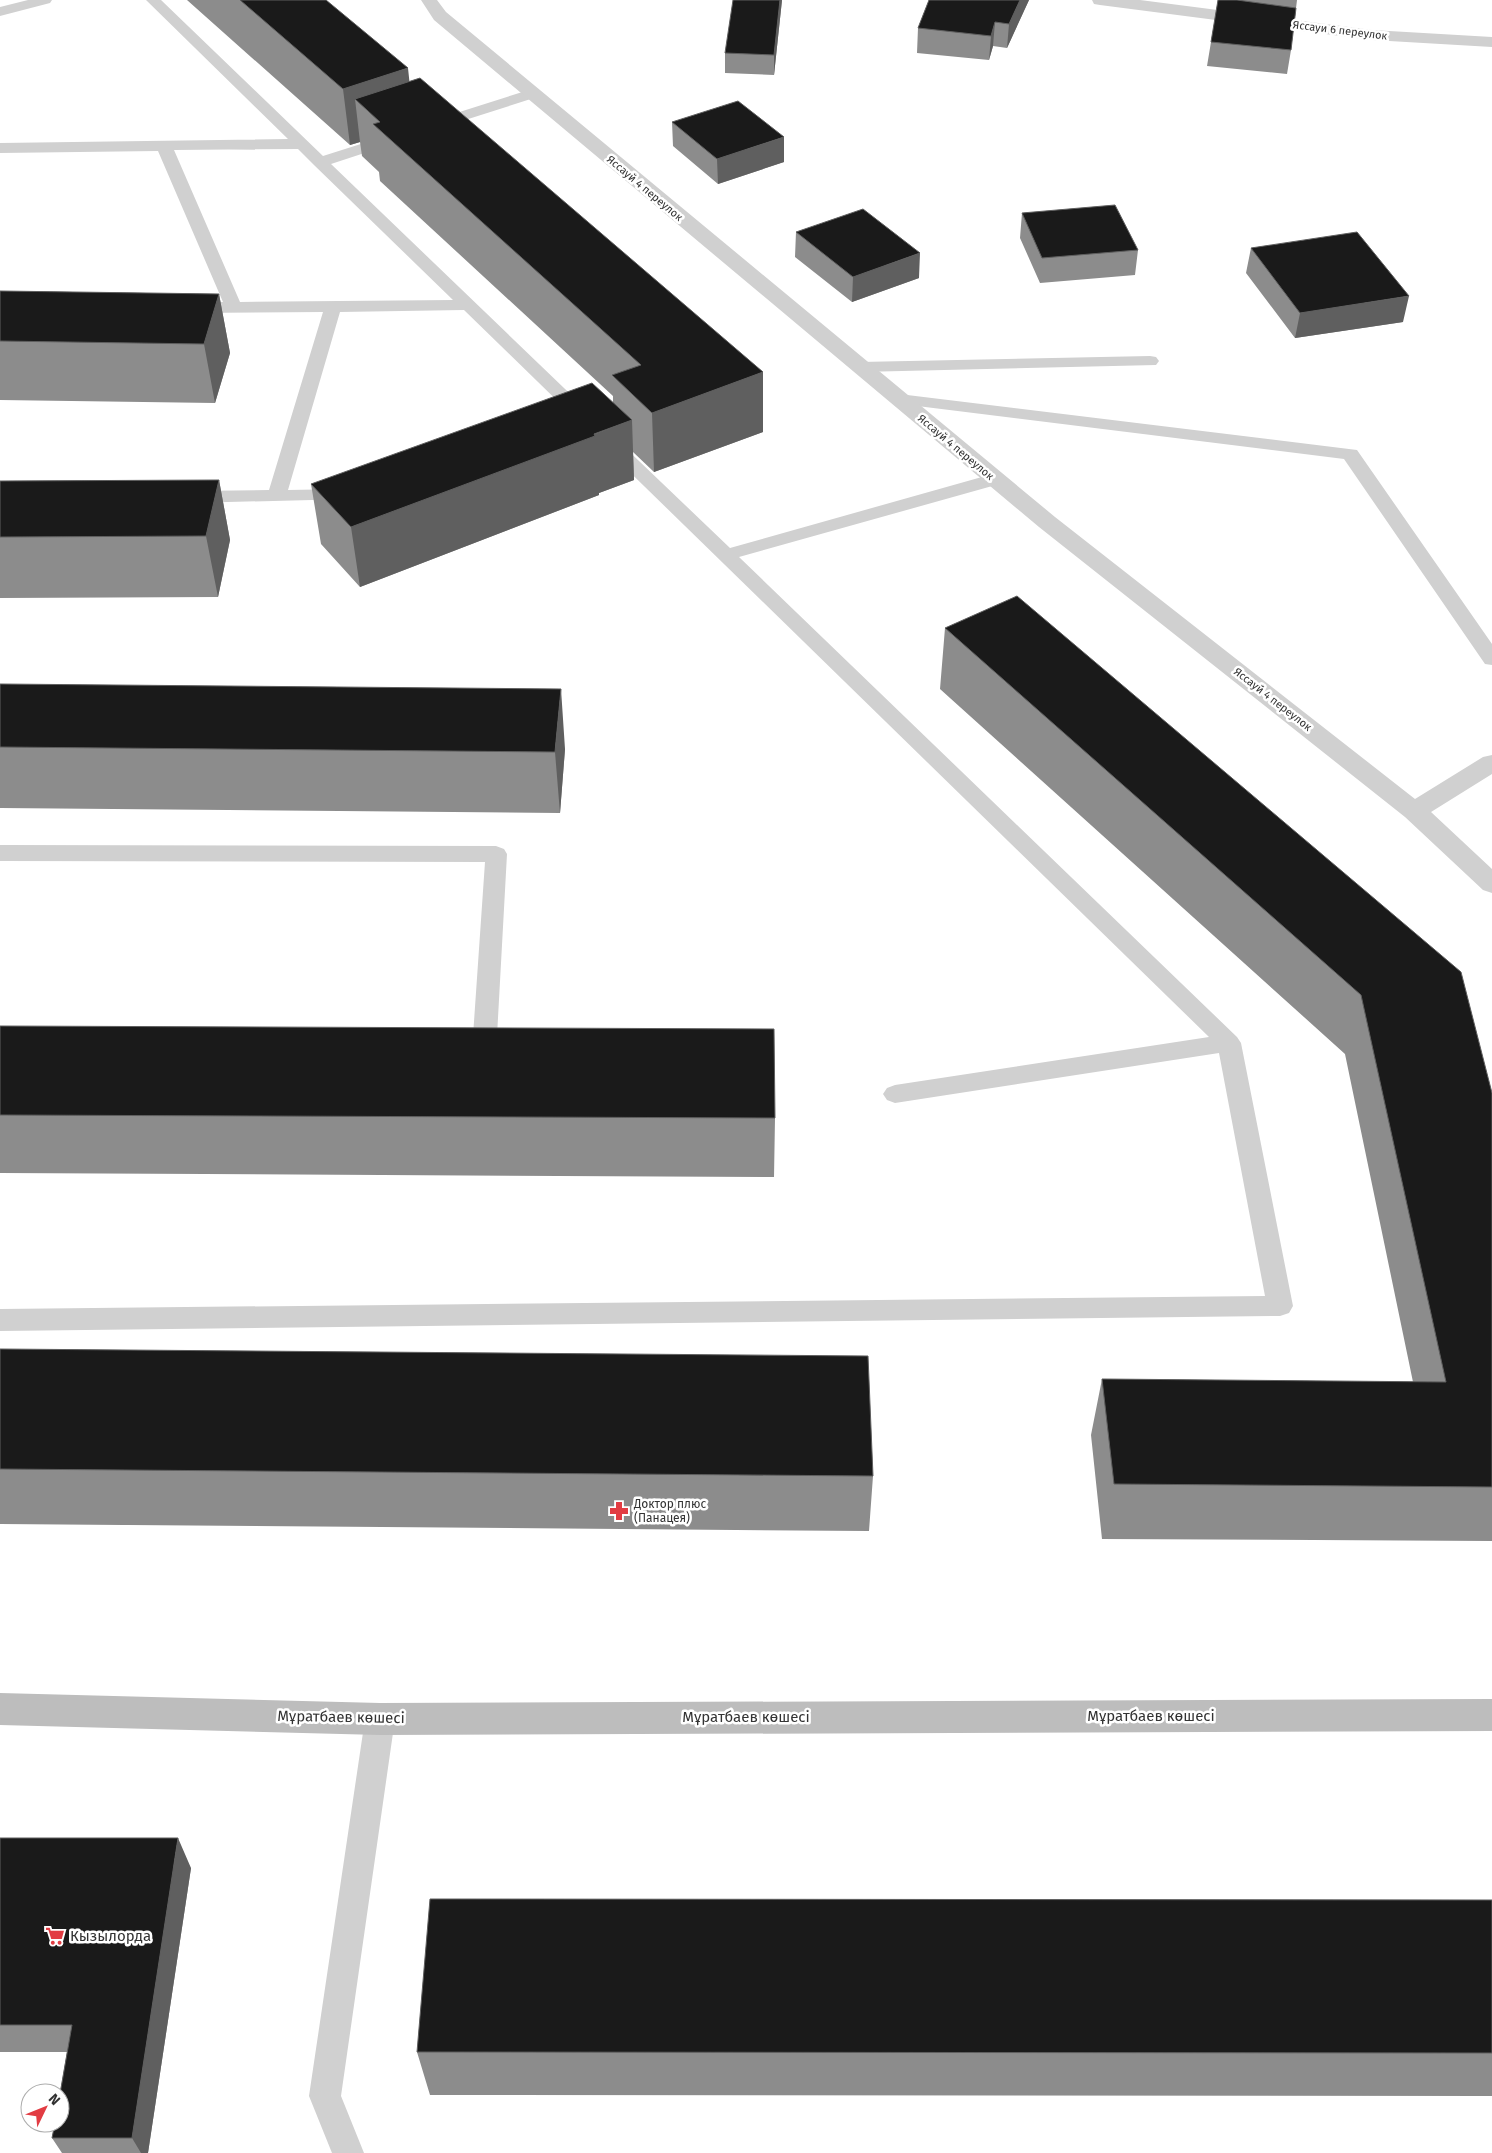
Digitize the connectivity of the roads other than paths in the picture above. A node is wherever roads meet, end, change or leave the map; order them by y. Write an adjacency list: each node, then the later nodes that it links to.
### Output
1 (45, 0): 5 (lane)
2 (153, 0): 10 (lane)
3 (428, 0): 7 (street, Яссауй 4 переулок)
4 (1100, 0): 6 (street, Яссауи 6 переулок)
5 (0, 12)
6 (1492, 42)
7 (532, 94): 8 (lane); 19 (street, Яссауй 4 переулок)
8 (422, 129)
9 (403, 135): 13 (lane)
10 (302, 144): 11 (lane); 13 (lane)
11 (164, 146): 12 (lane); 17 (lane)
12 (0, 148)
13 (320, 162): 14 (lane)
14 (468, 305): 15 (lane); 25 (lane)
15 (333, 307): 17 (lane); 23 (lane)
16 (176, 308): 17 (lane)
17 (234, 308)
18 (1150, 361): 19 (lane)
19 (860, 367): 20 (street, Яссауй 4 переулок)
20 (900, 399): 21 (street, Яссауй 4 переулок); 26 (lane)
21 (996, 480): 25 (lane); 28 (street, Яссауй 4 переулок)
22 (359, 492): 23 (lane)
23 (278, 495): 24 (lane)
24 (168, 497)
25 (726, 555): 32 (lane)
26 (1492, 659)
27 (1492, 763): 28 (street)
28 (1414, 811): 30 (street, Яссауй 4 переулок)
29 (0, 853): 31 (lane)
30 (1492, 884)
31 (485, 1036)
32 (1229, 1043): 33 (lane); 34 (lane)
33 (895, 1094)
34 (0, 1320)
35 (0, 1710): 37 (street, Мұратбаев көшесі)
36 (1492, 1714): 37 (street, Мұратбаев көшесі)
37 (380, 1719): 38 (lane)
38 (348, 2153)

